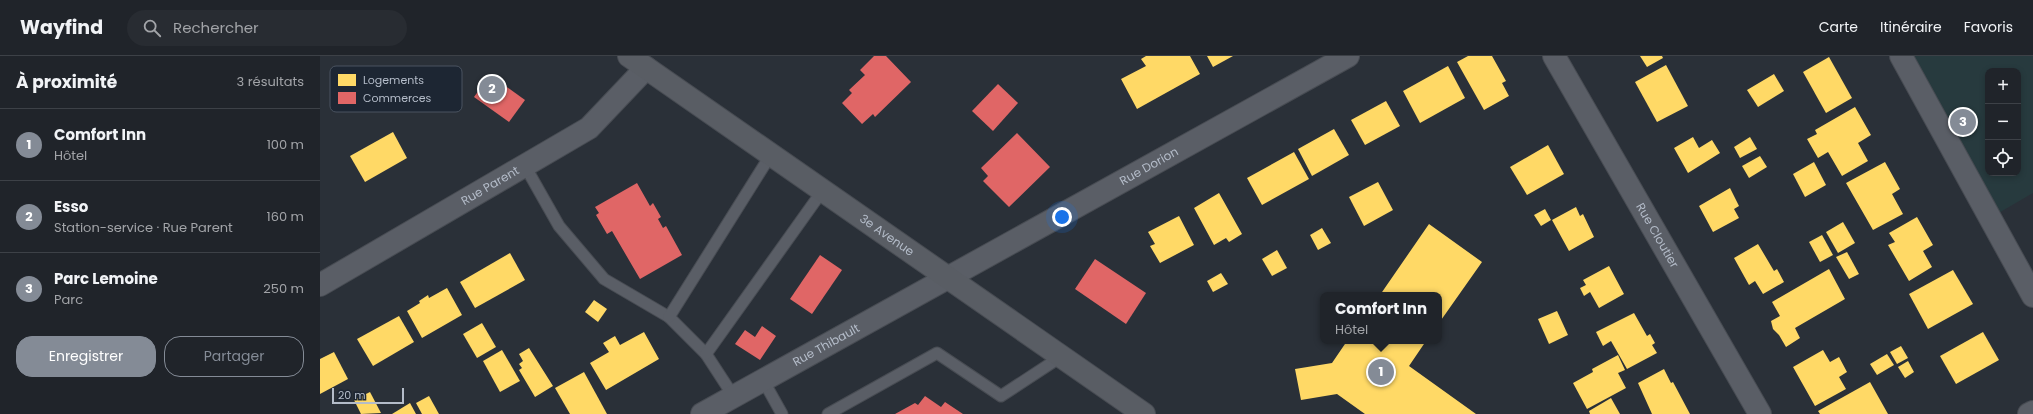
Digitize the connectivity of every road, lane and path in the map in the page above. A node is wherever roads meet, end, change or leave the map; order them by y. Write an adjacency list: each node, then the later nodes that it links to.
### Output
1 (1554, 56): 21 (street, Rue Cloutier)
2 (1901, 56): 10 (street)
3 (1337, 59): 8 (street, Rue Dorion)
4 (638, 62): 5 (main road, 3e Avenue); 6 (street, Rue Parent)
5 (770, 156): 7 (main road, 3e Avenue); 11 (lane)
6 (525, 166): 9 (street, Rue Parent); 11 (lane)
7 (823, 190): 8 (main road, 3e Avenue); 12 (lane)
8 (950, 278): 13 (main road, 3e Avenue); 14 (street, Rue Thibault)
9 (320, 285)
10 (2033, 296)
11 (669, 317): 12 (lane)
12 (706, 354): 15 (lane)
13 (1062, 356): 19 (lane); 20 (main road, 3e Avenue)
14 (763, 380): 15 (street, Rue Thibault); 18 (lane)
15 (734, 397): 17 (street, Rue Thibault)
16 (2033, 412): 22 (street)
17 (702, 414)
18 (782, 414)
19 (828, 414)
20 (1144, 414)
21 (1760, 414)
22 (2029, 414)

